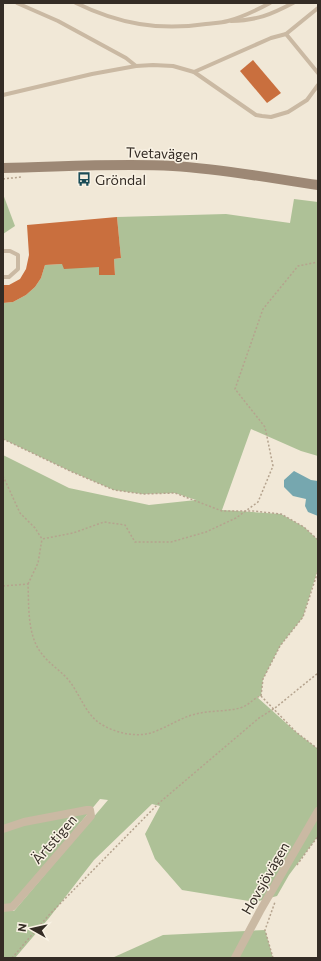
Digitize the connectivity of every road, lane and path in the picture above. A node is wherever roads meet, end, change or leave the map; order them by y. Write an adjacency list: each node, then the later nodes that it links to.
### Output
1 (17, 3): 8 (lane)
2 (76, 3): 6 (lane)
3 (269, 3): 6 (lane)
4 (293, 3): 6 (lane)
5 (318, 8): 7 (lane)
6 (228, 21)
7 (286, 34): 9 (lane); 10 (lane)
8 (136, 66): 9 (lane); 12 (lane)
9 (194, 72): 11 (lane)
10 (318, 72)
11 (318, 85)
12 (3, 95)
13 (3, 168): 14 (main road, Tvetavägen)
14 (318, 185)
15 (3, 251): 17 (lane)
16 (318, 262): 20 (path)
17 (3, 277)
18 (3, 439): 20 (path)
19 (3, 476): 21 (path)
20 (245, 511): 21 (path); 22 (path)
21 (42, 539): 24 (path)
22 (318, 540)
23 (318, 571): 27 (path)
24 (28, 584): 25 (path); 27 (path)
25 (3, 586)
26 (318, 673): 35 (path)
27 (261, 696): 28 (path)
28 (318, 749)
29 (318, 811): 36 (street, Hovsjövägen)
30 (3, 829): 34 (street, Ärtstigen)
31 (318, 836): 32 (path)
32 (293, 869)
33 (277, 896): 37 (path)
34 (3, 908)
35 (12, 958)
36 (235, 958)
37 (273, 958)

